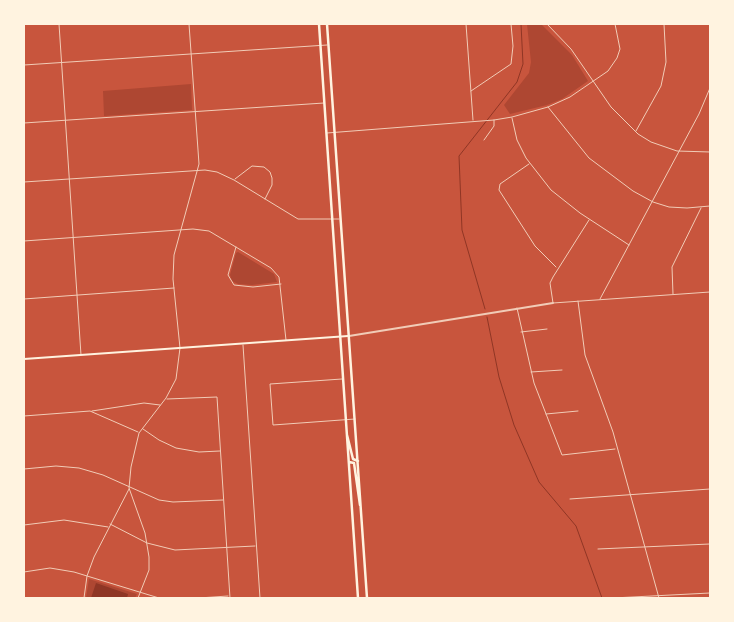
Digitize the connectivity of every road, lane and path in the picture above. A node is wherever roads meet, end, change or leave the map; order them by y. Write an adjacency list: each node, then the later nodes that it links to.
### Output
1 (59, 24): 13 (street)
2 (189, 24): 12 (street)
3 (319, 24): 10 (main road)
4 (327, 24): 11 (main road)
5 (466, 24): 17 (street)
6 (511, 24): 17 (street)
7 (547, 24): 15 (street)
8 (615, 24): 15 (street)
9 (664, 24): 27 (street)
10 (320, 45): 11 (street); 12 (street); 18 (main road)
11 (328, 45): 26 (main road)
12 (191, 54): 13 (street); 20 (street)
13 (62, 63): 14 (street); 23 (street)
14 (24, 65)
15 (594, 81): 19 (street); 27 (street)
16 (710, 88): 30 (street)
17 (471, 91): 24 (street)
18 (324, 103): 20 (street); 28 (main road)
19 (548, 107): 21 (street); 38 (street)
20 (194, 112): 23 (street); 33 (street)
21 (512, 118): 22 (street); 32 (street)
22 (494, 120): 24 (street); 29 (street)
23 (65, 121): 25 (street); 34 (street)
24 (473, 121): 26 (street)
25 (24, 124)
26 (334, 132): 28 (street); 41 (main road)
27 (636, 132): 30 (street)
28 (326, 133): 42 (main road)
29 (484, 140)
30 (677, 151): 31 (street); 38 (street)
31 (710, 152)
32 (530, 163): 43 (street); 49 (street)
33 (197, 171): 34 (street); 35 (street); 44 (street)
34 (69, 179): 36 (street); 45 (street)
35 (234, 180): 37 (street); 37 (street)
36 (24, 182)
37 (265, 199): 42 (street)
38 (653, 202): 40 (street); 47 (street)
39 (710, 206): 40 (street)
40 (701, 207): 53 (street)
41 (340, 219): 42 (street); 62 (main road)
42 (332, 220): 63 (main road)
43 (590, 220): 47 (street); 49 (street)
44 (180, 230): 45 (street); 48 (street); 51 (street)
45 (73, 237): 46 (street); 54 (street)
46 (24, 241)
47 (630, 245): 56 (street)
48 (236, 246): 50 (street); 50 (street)
49 (558, 268): 58 (street)
50 (281, 284): 64 (street)
51 (174, 288): 54 (street); 66 (street)
52 (710, 292): 53 (street)
53 (673, 294): 56 (street)
54 (77, 296): 55 (street); 67 (street)
55 (24, 299)
56 (600, 300): 57 (street)
57 (578, 301): 58 (street); 83 (street)
58 (553, 303): 59 (street)
59 (516, 308): 61 (street); 62 (street)
60 (547, 329): 61 (street)
61 (521, 332): 70 (street)
62 (349, 336): 63 (main road); 79 (main road)
63 (340, 337): 64 (main road); 71 (main road)
64 (286, 341): 65 (main road)
65 (243, 344): 66 (main road); 99 (street)
66 (180, 348): 67 (main road); 72 (street)
67 (82, 355): 68 (main road)
68 (24, 359)
69 (562, 370): 70 (street)
70 (531, 372): 76 (street)
71 (343, 379): 78 (main road); 78 (street)
72 (166, 398): 73 (street); 84 (street)
73 (161, 405): 74 (street); 80 (street)
74 (90, 411): 77 (street); 81 (street)
75 (578, 411): 76 (street)
76 (545, 414): 83 (street)
77 (24, 416)
78 (346, 419): 79 (street); 82 (main road)
79 (355, 419): 85 (main road)
80 (142, 429): 81 (street); 84 (street)
81 (139, 433): 88 (street)
82 (347, 435): 85 (main road); 86 (main road)
83 (616, 449): 90 (street)
84 (220, 451): 92 (street)
85 (358, 461): 93 (main road)
86 (349, 462): 93 (main road); 114 (main road)
87 (24, 469): 88 (street)
88 (129, 488): 92 (street); 94 (street); 97 (street)
89 (710, 489): 90 (street)
90 (629, 496): 91 (street); 100 (street)
91 (570, 499)
92 (223, 500): 101 (street)
93 (361, 507): 115 (main road)
94 (110, 524): 96 (street); 97 (street)
95 (24, 526): 96 (street)
96 (109, 527): 104 (street)
97 (147, 543): 101 (street); 105 (street)
98 (710, 544): 100 (street)
99 (256, 546): 101 (street); 113 (street)
100 (644, 546): 102 (street); 108 (street)
101 (227, 548): 107 (street)
102 (598, 549)
103 (24, 572): 104 (street)
104 (87, 576): 105 (street); 109 (street)
105 (140, 593): 110 (street); 111 (street)
106 (710, 593): 108 (street)
107 (230, 597): 112 (street)
108 (659, 597): 116 (street)
109 (84, 598)
110 (138, 598)
111 (159, 598)
112 (199, 598)
113 (260, 598)
114 (358, 598)
115 (367, 598)
116 (613, 598)

